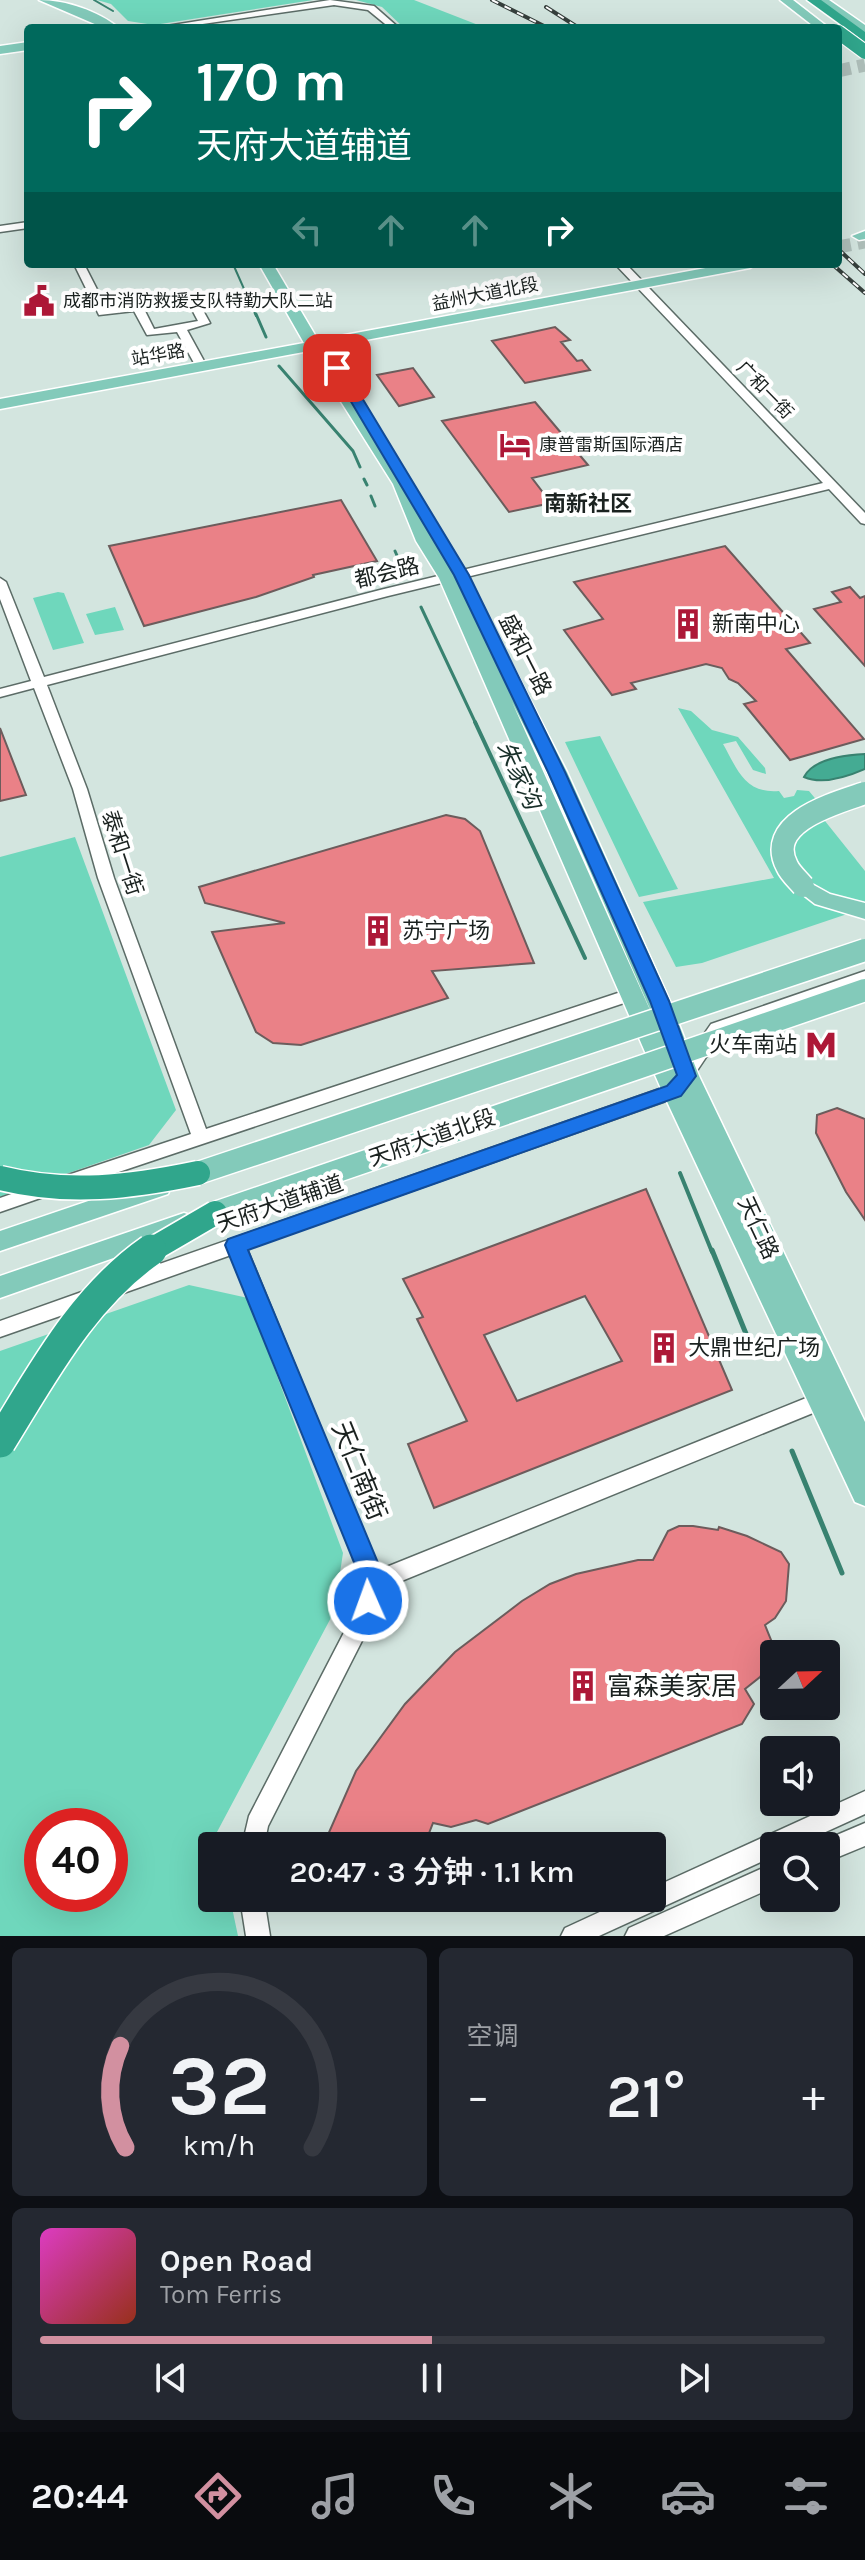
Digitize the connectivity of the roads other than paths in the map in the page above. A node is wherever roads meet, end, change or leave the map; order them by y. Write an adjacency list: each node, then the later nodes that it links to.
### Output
1 (45, 0): 7 (main road)
2 (63, 0): 8 (main road)
3 (786, 0): 11 (main road)
4 (795, 0): 12 (highway)
5 (813, 0): 15 (highway)
6 (822, 0): 13 (main road)
7 (105, 24)
8 (117, 24)
9 (185, 24): 10 (street)
10 (390, 24)
11 (818, 24)
12 (827, 24)
13 (865, 31)
14 (842, 35): 18 (highway, bridge)
15 (865, 38)
16 (842, 41): 18 (main road)
17 (24, 49): 19 (main road)
18 (861, 50): 20 (main road)
19 (0, 52)
20 (865, 59)
21 (24, 217): 22 (street)
22 (0, 221)
23 (24, 226): 24 (street)
24 (0, 229)
25 (81, 268): 32 (street)
26 (269, 268): 34 (main road)
27 (278, 268): 34 (main road)
28 (624, 268): 31 (street, 广和一街)
29 (697, 268): 31 (main road, 益州大道北段)
30 (725, 268): 31 (main road, 益州大道北段)
31 (638, 282): 34 (main road, 益州大道北段); 38 (street, 广和一街)
32 (137, 307): 33 (street); 33 (street)
33 (180, 328): 35 (street)
34 (316, 343): 35 (main road, 站华路); 37 (main road, 站华路); 40 (main road, 盛和一路)
35 (198, 361): 36 (main road, 站华路)
36 (0, 397)
37 (0, 404)
38 (828, 481): 39 (street, 广和一街); 40 (street, 都会路)
39 (865, 520)
40 (452, 572): 42 (street, 都会路); 51 (main road, 盛和一路); 52 (main road, 盛和一路)
41 (0, 582): 42 (street, 泰和一街)
42 (38, 679): 43 (street, 都会路); 44 (street, 都会路); 54 (street, 泰和一街)
43 (0, 684)
44 (0, 693)
45 (865, 793): 46 (main road, bridge)
46 (865, 911)
47 (865, 950): 55 (main road, 天府大道北段, bridge)
48 (865, 959): 52 (street)
49 (865, 977): 53 (street)
50 (865, 990): 58 (main road, 天府大道北段, bridge)
51 (633, 994): 52 (street); 53 (main road, 盛和一路); 54 (street)
52 (659, 1001): 53 (main road, 天仁路)
53 (680, 1084): 60 (street, 天府大道辅道); 63 (main road, 天仁路)
54 (201, 1138): 57 (street)
55 (198, 1173): 56 (highway, bridge); 59 (main road, 天府大道北段, bridge)
56 (0, 1178)
57 (0, 1205)
58 (215, 1213): 61 (main road, 天府大道北段, bridge); 64 (highway, bridge)
59 (0, 1241)
60 (236, 1245): 62 (street, 天府大道辅道); 67 (street, 天仁南街)
61 (0, 1287)
62 (0, 1329)
63 (829, 1398): 65 (main road, 天仁路); 66 (main road, 天仁路); 67 (street)
64 (0, 1442)
65 (865, 1451)
66 (865, 1493)
67 (374, 1582): 69 (street)
68 (865, 1802): 75 (street)
69 (256, 1832)
70 (865, 1834): 71 (street)
71 (840, 1845)
72 (760, 1881): 76 (street)
73 (254, 1912): 74 (street)
74 (258, 1936)
75 (573, 1936)
76 (637, 1936)

